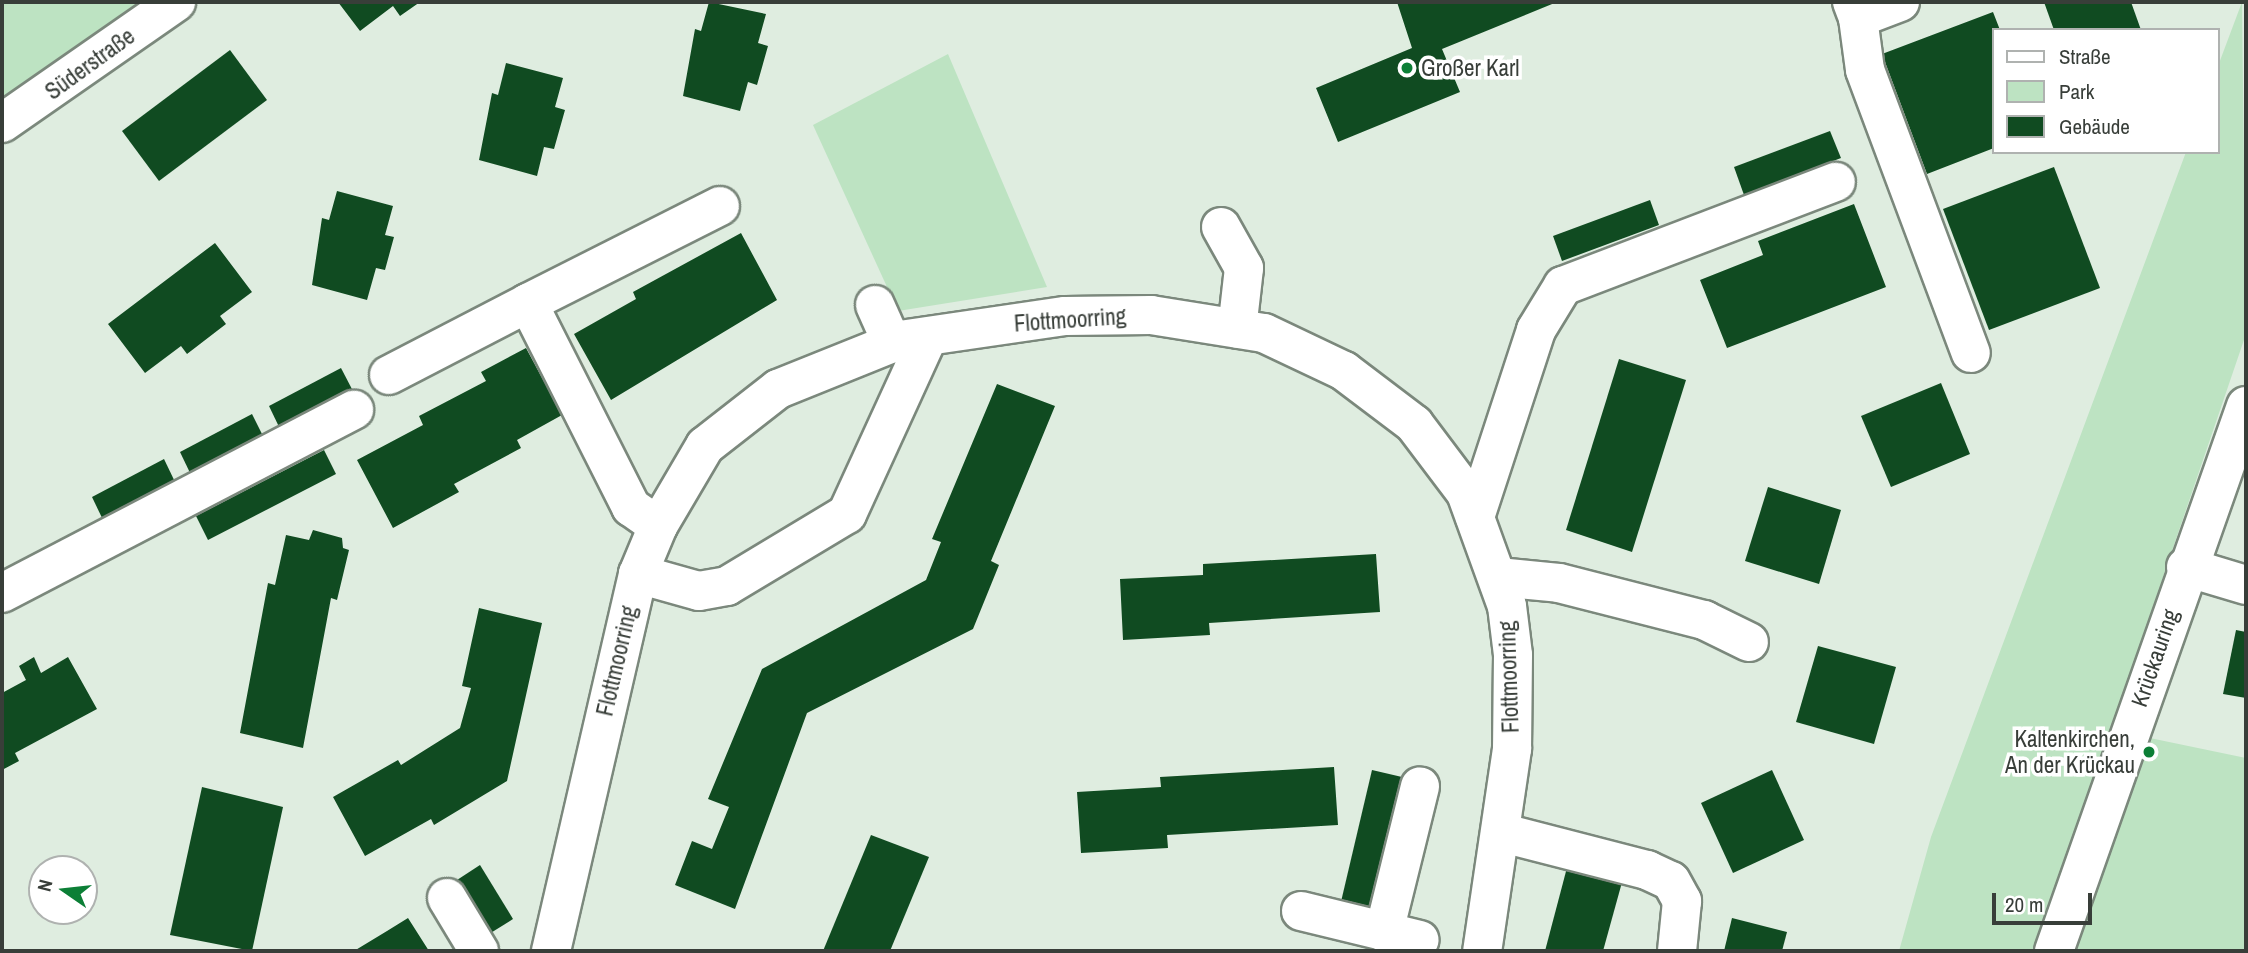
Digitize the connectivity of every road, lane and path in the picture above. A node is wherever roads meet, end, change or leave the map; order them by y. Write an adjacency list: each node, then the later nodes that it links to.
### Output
1 (176, 2): 4 (street, Süderstraße)
2 (1900, 2): 3 (street)
3 (1855, 10): 12 (street)
4 (2, 123)
5 (1836, 182): 16 (street)
6 (720, 206): 8 (street)
7 (1221, 227): 10 (street)
8 (528, 303): 13 (street); 17 (street)
9 (875, 305): 11 (street)
10 (1237, 329): 11 (street, Flottmoorring); 16 (street, Flottmoorring)
11 (910, 340): 17 (street, Flottmoorring); 18 (street)
12 (1971, 353)
13 (389, 375)
14 (2246, 406): 19 (street, Krückauring)
15 (354, 410): 21 (street)
16 (1475, 517): 20 (street, Flottmoorring)
17 (658, 526): 18 (street, Flottmoorring)
18 (638, 574): 27 (street, Flottmoorring)
19 (2216, 576): 31 (street, Krückauring)
20 (1498, 577): 22 (street); 24 (street, Flottmoorring)
21 (2, 593)
22 (1749, 642)
23 (1420, 786): 26 (street)
24 (1503, 833): 29 (street, Flottmoorring); 30 (street)
25 (447, 898): 28 (street)
26 (1301, 911)
27 (554, 950)
28 (478, 951)
29 (1482, 951)
30 (1676, 951)
31 (2054, 951)

